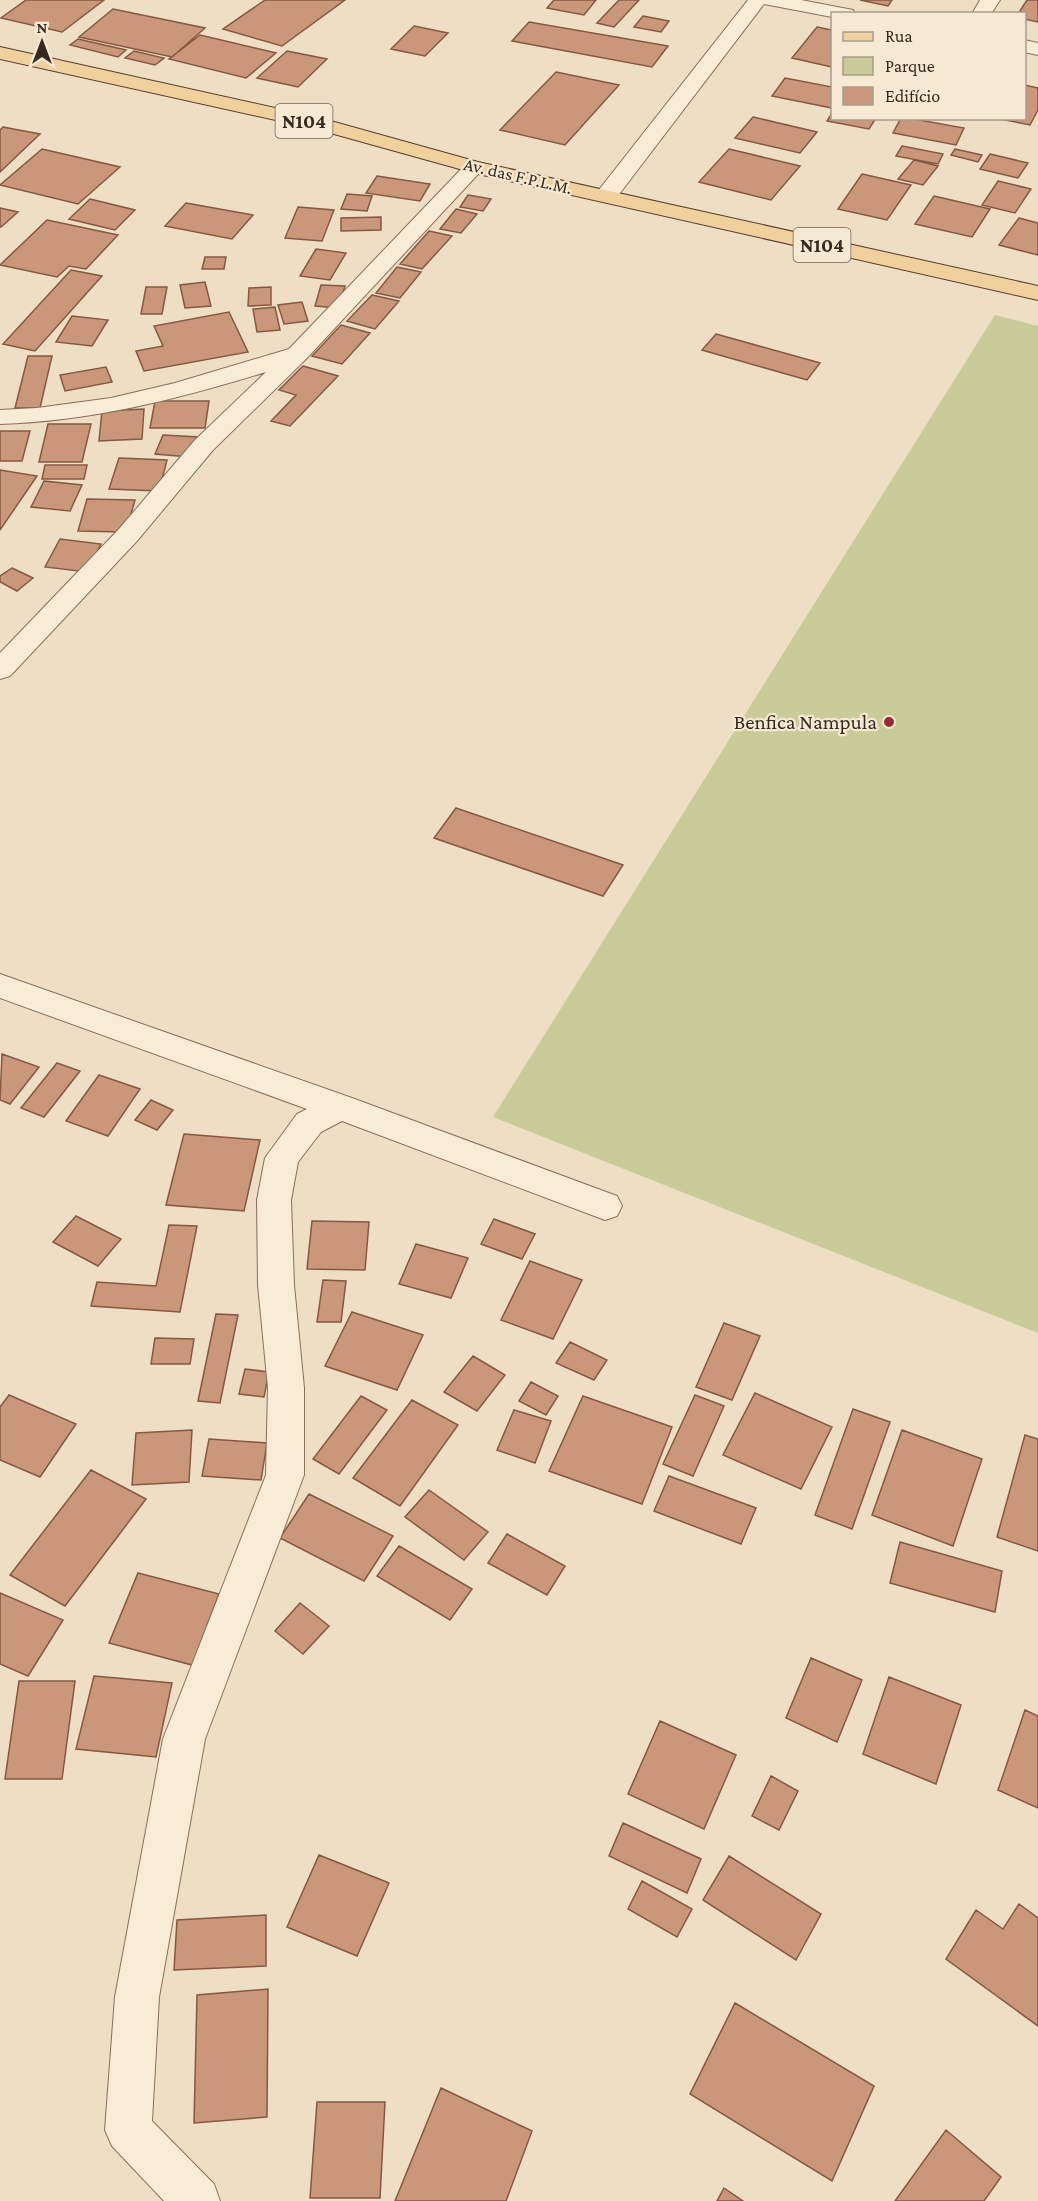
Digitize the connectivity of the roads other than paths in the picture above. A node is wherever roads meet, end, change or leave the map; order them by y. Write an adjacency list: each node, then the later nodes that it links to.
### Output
1 (758, 0): 6 (street)
2 (770, 0): 3 (street)
3 (835, 12)
4 (0, 53): 5 (main road, Av. das F.P.L.M. / N104)
5 (474, 167): 6 (main road, Av. das F.P.L.M. / N104); 8 (street)
6 (606, 196): 7 (main road, Av. das F.P.L.M. / N104)
7 (1038, 293)
8 (298, 354): 9 (street); 10 (street)
9 (0, 417)
10 (0, 670)
11 (0, 986): 12 (street)
12 (340, 1107): 13 (street); 14 (street)
13 (605, 1206)
14 (197, 2201)

